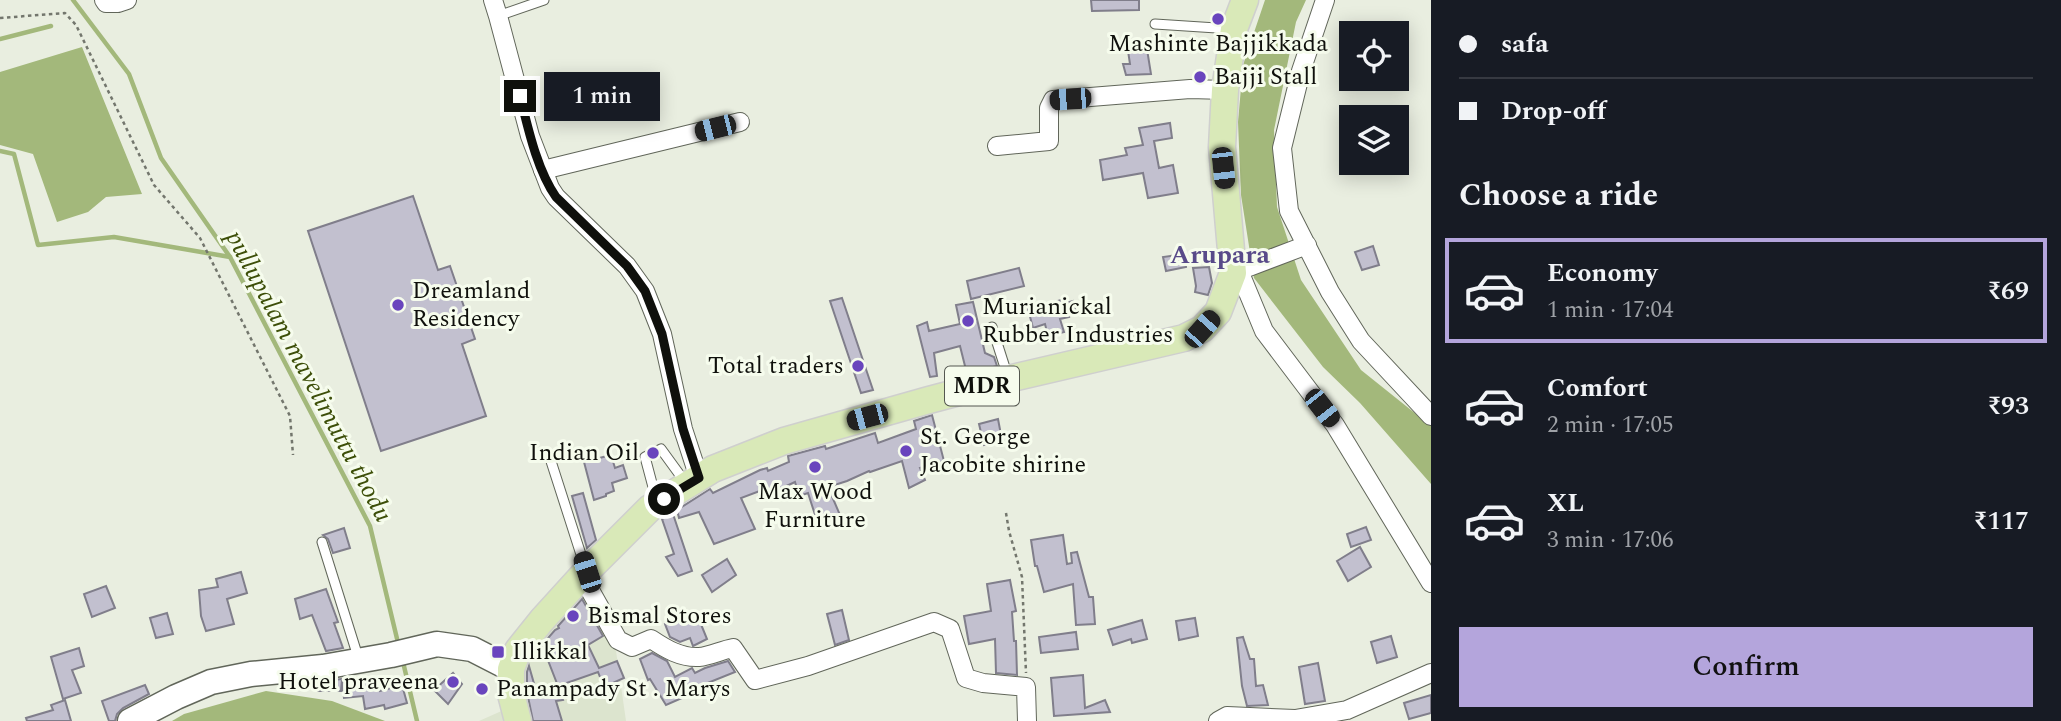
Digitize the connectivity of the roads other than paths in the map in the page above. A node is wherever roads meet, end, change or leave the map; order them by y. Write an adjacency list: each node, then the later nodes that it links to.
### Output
1 (104, 0): 2 (street)
2 (127, 0)
3 (544, 0): 6 (lane)
4 (1244, 0): 8 (main road, MDR)
5 (1325, 0): 13 (street)
6 (496, 8): 12 (street)
7 (1155, 24): 8 (lane)
8 (1234, 29): 9 (main road, MDR)
9 (1225, 90): 11 (street); 14 (main road, MDR)
10 (740, 122): 12 (street)
11 (998, 146)
12 (543, 170): 19 (street)
13 (1307, 246): 14 (street); 17 (street)
14 (1236, 272): 16 (main road, MDR); 23 (street)
15 (992, 327): 16 (lane)
16 (1008, 379): 19 (main road, MDR)
17 (1431, 416)
18 (550, 455): 22 (lane)
19 (693, 482): 20 (main road, MDR); 20 (lane)
20 (657, 503): 22 (main road, MDR)
21 (322, 541): 24 (lane)
22 (584, 574): 25 (main road, MDR); 29 (street)
23 (1431, 583)
24 (359, 660): 25 (main road); 27 (main road)
25 (511, 668): 28 (main road)
26 (1431, 673): 30 (street)
27 (130, 721)
28 (517, 721)
29 (1027, 721)
30 (1218, 721)

